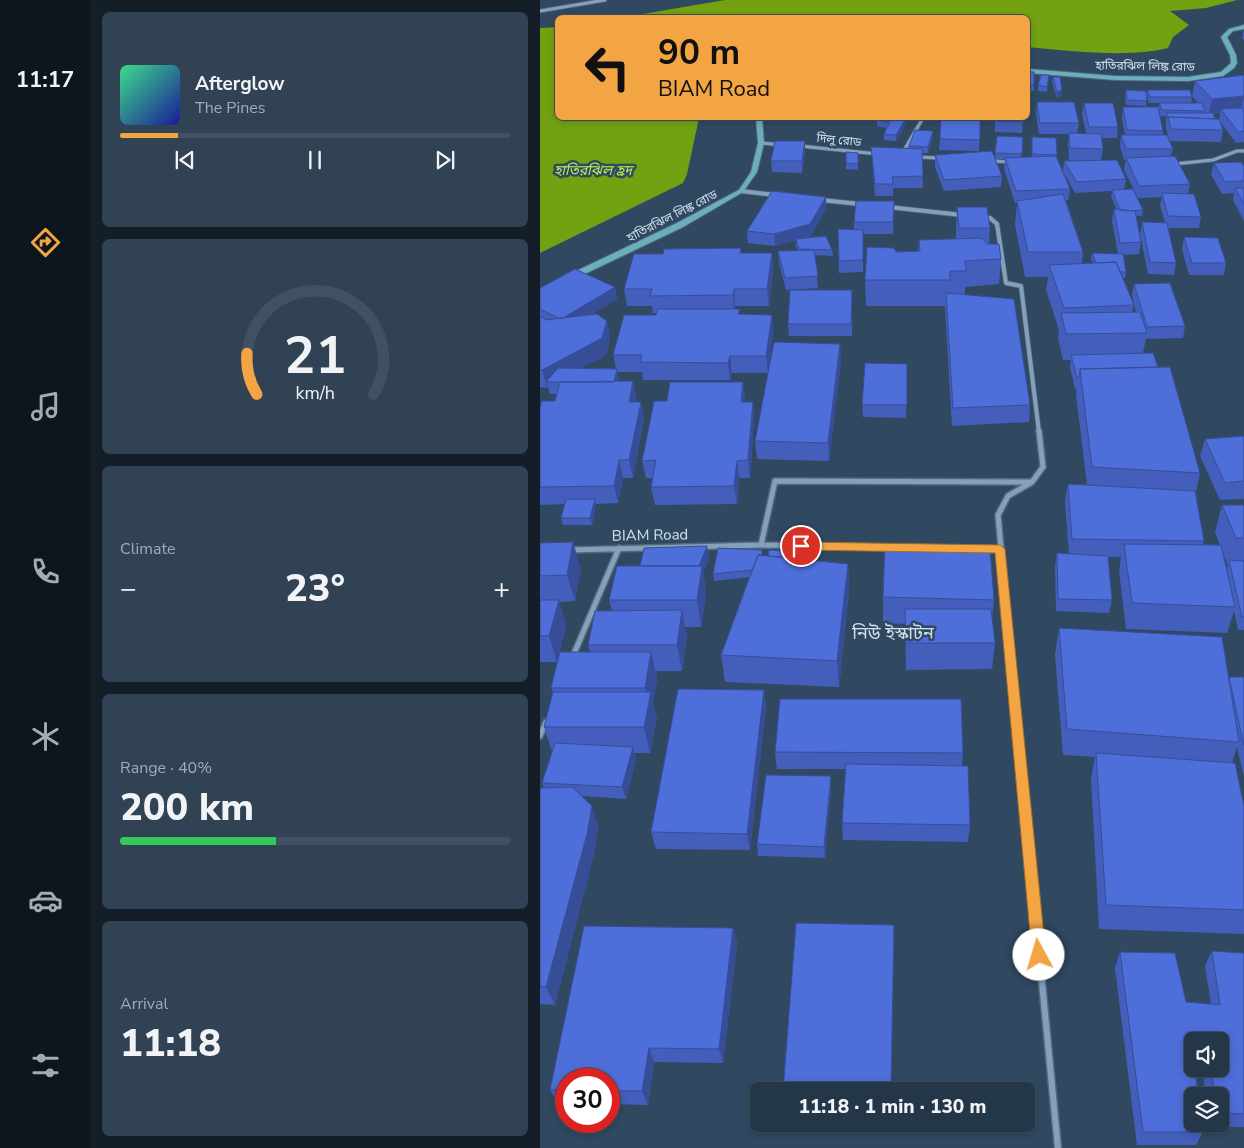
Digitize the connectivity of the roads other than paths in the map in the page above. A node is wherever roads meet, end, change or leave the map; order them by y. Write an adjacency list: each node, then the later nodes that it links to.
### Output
1 (605, 0): 2 (street)
2 (540, 10)
3 (1244, 26): 4 (street, হাতিরঝিল লিঙ্ক রোড)
4 (1030, 71)
5 (759, 120): 7 (street, হাতিরঝিল লিঙ্ক রোড)
6 (922, 120): 12 (street)
7 (761, 143): 8 (street); 16 (street, হাতিরঝিল লিঙ্ক রোড)
8 (789, 145)
9 (798, 146): 11 (street, দিলু রোড)
10 (1244, 151): 15 (street)
11 (882, 154)
12 (948, 159)
13 (987, 161): 14 (street)
14 (1015, 162)
15 (1166, 164)
16 (741, 191): 17 (street); 23 (street, হাতিরঝিল লিঙ্ক রোড)
17 (779, 196)
18 (818, 200): 19 (street)
19 (866, 205)
20 (885, 207): 21 (street)
21 (971, 216)
22 (981, 217): 24 (street)
23 (566, 279)
24 (1032, 482): 25 (street); 29 (street)
25 (761, 545): 26 (street, BIAM Road); 27 (street, BIAM Road)
26 (900, 547)
27 (619, 548): 30 (street, BIAM Road); 31 (street)
28 (950, 548): 29 (street)
29 (1000, 549): 34 (street)
30 (560, 550)
31 (570, 665)
32 (548, 718): 33 (street)
33 (540, 736)
34 (1058, 1148)

